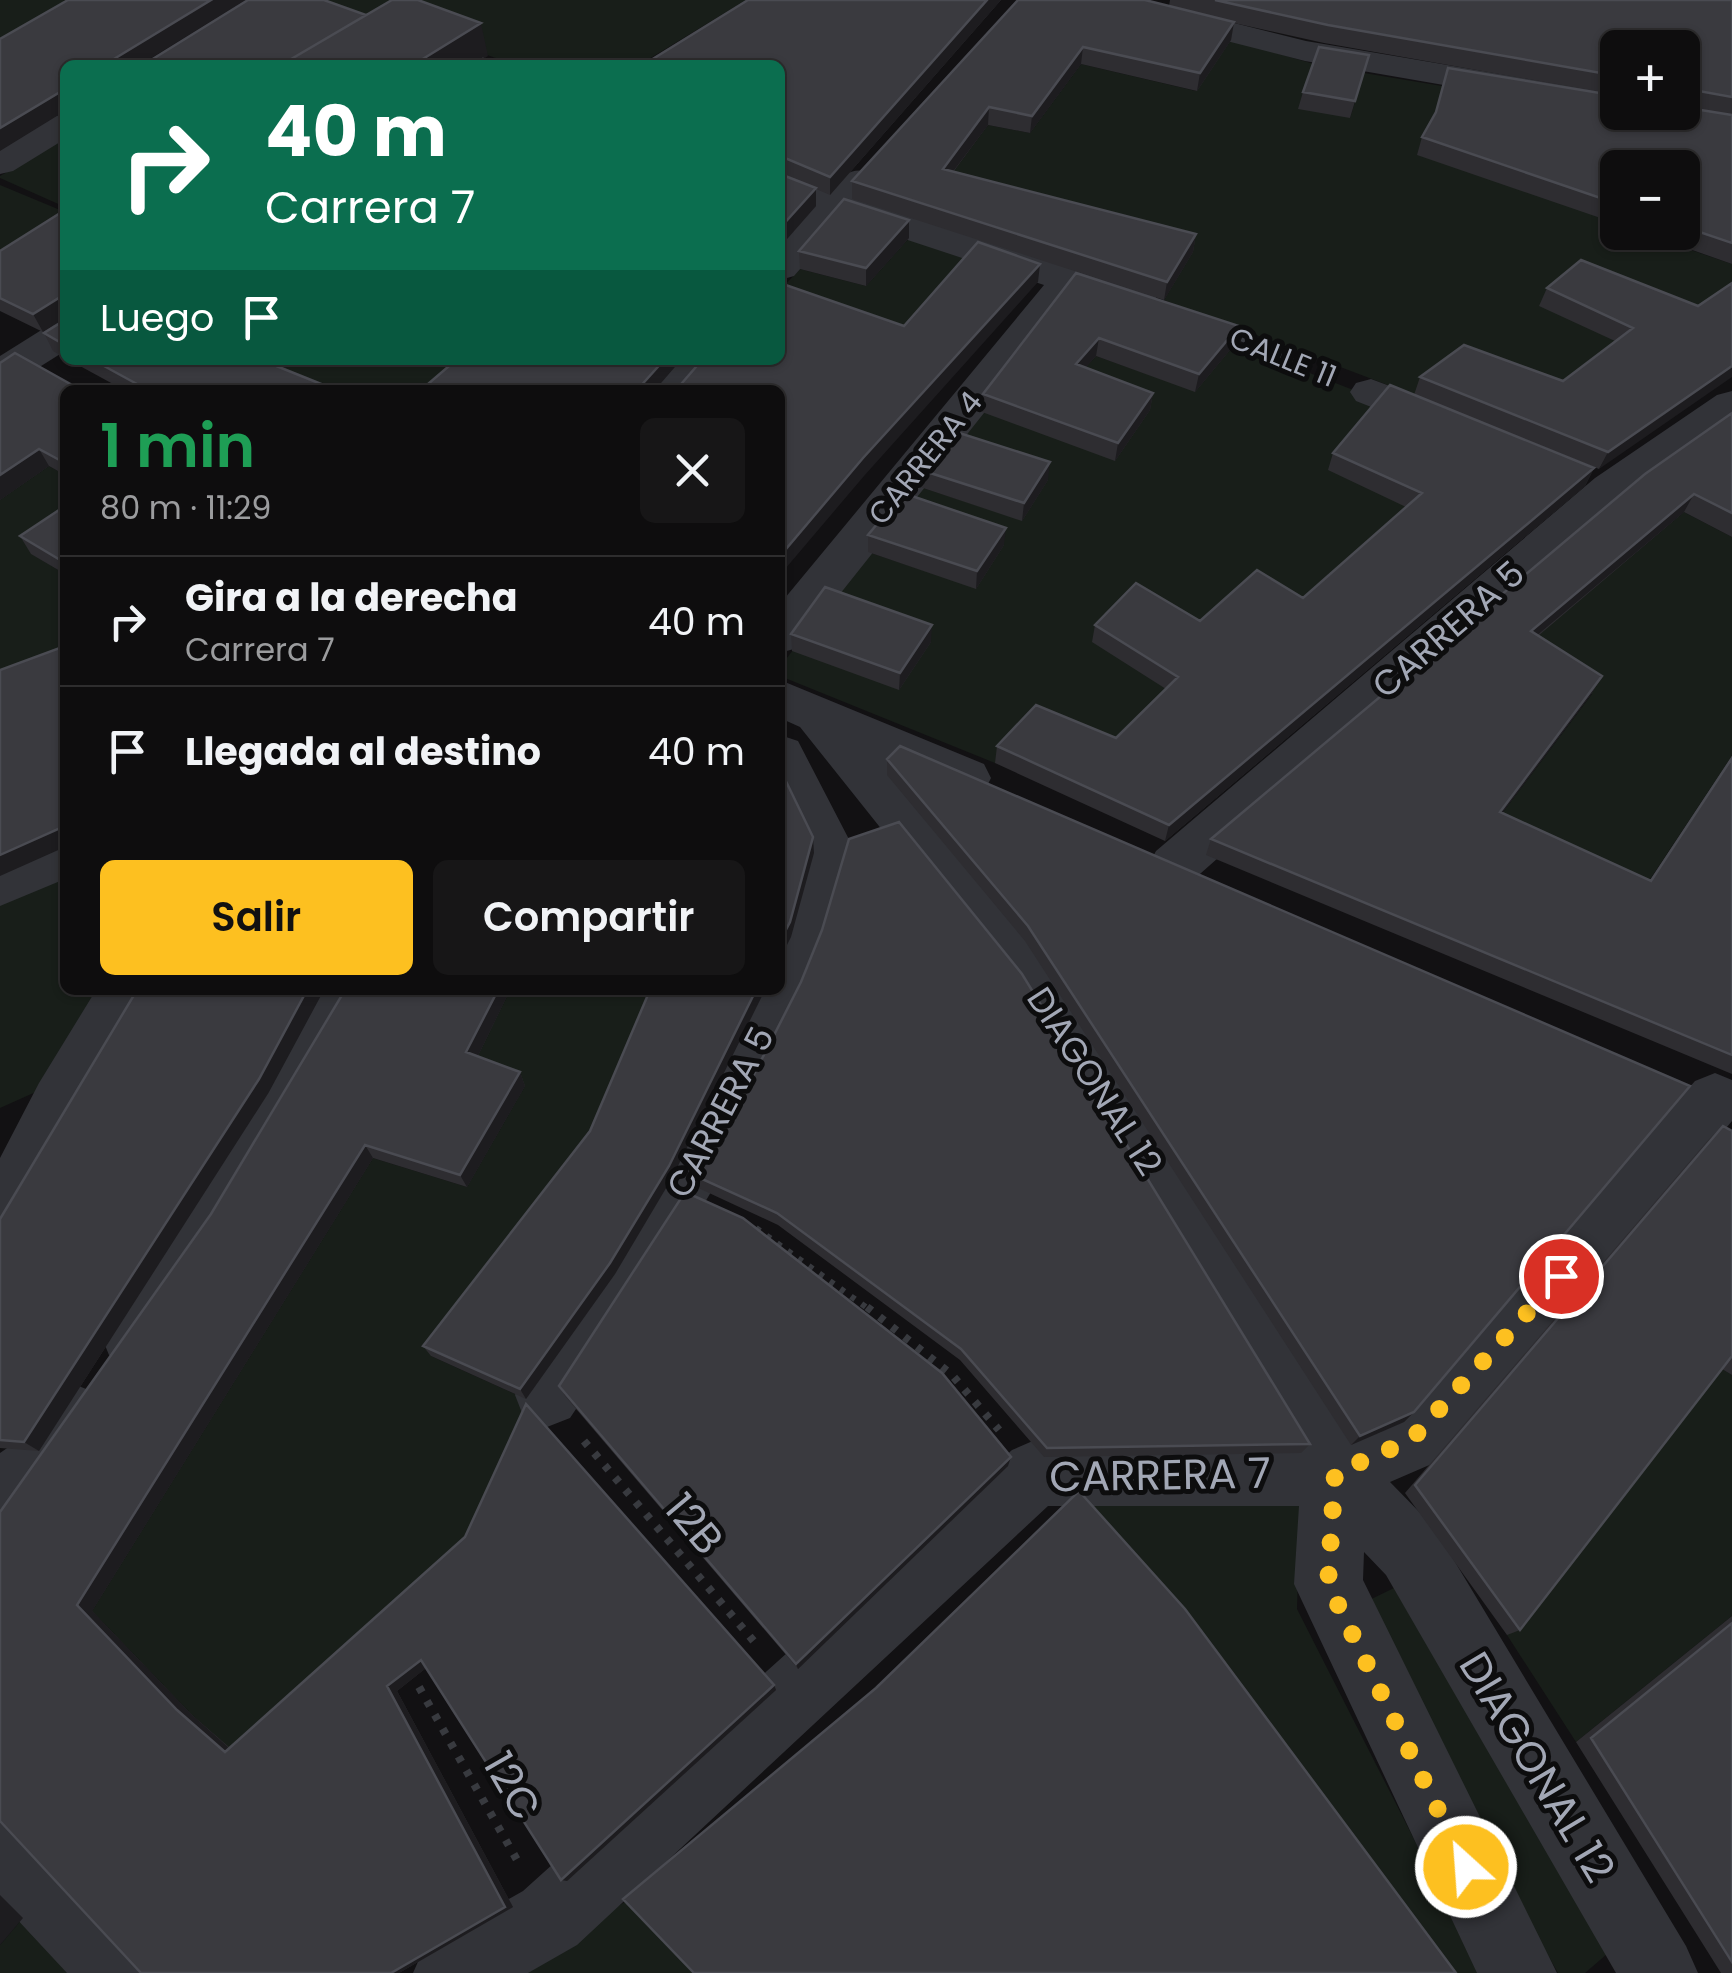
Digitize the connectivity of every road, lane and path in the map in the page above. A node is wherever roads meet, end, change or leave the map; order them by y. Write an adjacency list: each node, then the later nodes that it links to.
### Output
1 (1104, 0): 2 (street)
2 (1140, 6): 3 (street)
3 (1600, 101)
4 (60, 127): 6 (street)
5 (876, 160): 8 (street)
6 (0, 163)
7 (785, 182): 8 (street, CALLE 11)
8 (836, 204): 9 (street); 10 (street, CALLE 11)
9 (785, 262)
10 (1069, 280): 11 (street, CALLE 11); 19 (street, CARRERA 4)
11 (1229, 334): 16 (path, CALLE 11)
12 (26, 348): 14 (street)
13 (696, 365): 15 (street)
14 (66, 382)
15 (678, 385)
16 (1371, 392): 18 (street, CALLE 11)
17 (1732, 404): 24 (street, CARRERA 5)
18 (1481, 436)
19 (785, 628)
20 (793, 722): 21 (street); 25 (street, CARRERA 5); 36 (street, DIAGONAL 12)
21 (1014, 798)
22 (60, 858): 23 (street)
23 (0, 884)
24 (1226, 889)
25 (785, 988)
26 (123, 995): 30 (street)
27 (337, 995): 37 (street)
28 (782, 995): 32 (street, CARRERA 5)
29 (1703, 1094): 36 (street, CARRERA 7)
30 (59, 1100): 31 (street); 33 (street)
31 (0, 1129)
32 (680, 1190): 34 (street, CARRERA 5); 35 (path)
33 (0, 1220)
34 (546, 1396): 39 (path, 12B)
35 (1035, 1473): 36 (street, CARRERA 7); 39 (street, CARRERA 7)
36 (1335, 1473): 42 (street, DIAGONAL 12); 45 (street)
37 (0, 1493)
38 (418, 1687): 41 (path, 12C)
39 (796, 1692): 41 (street, CARRERA 7)
40 (0, 1846): 43 (street)
41 (550, 1918): 44 (street, CARRERA 7)
42 (1657, 1972)
43 (120, 1973)
44 (452, 1973)
45 (1518, 1973)

